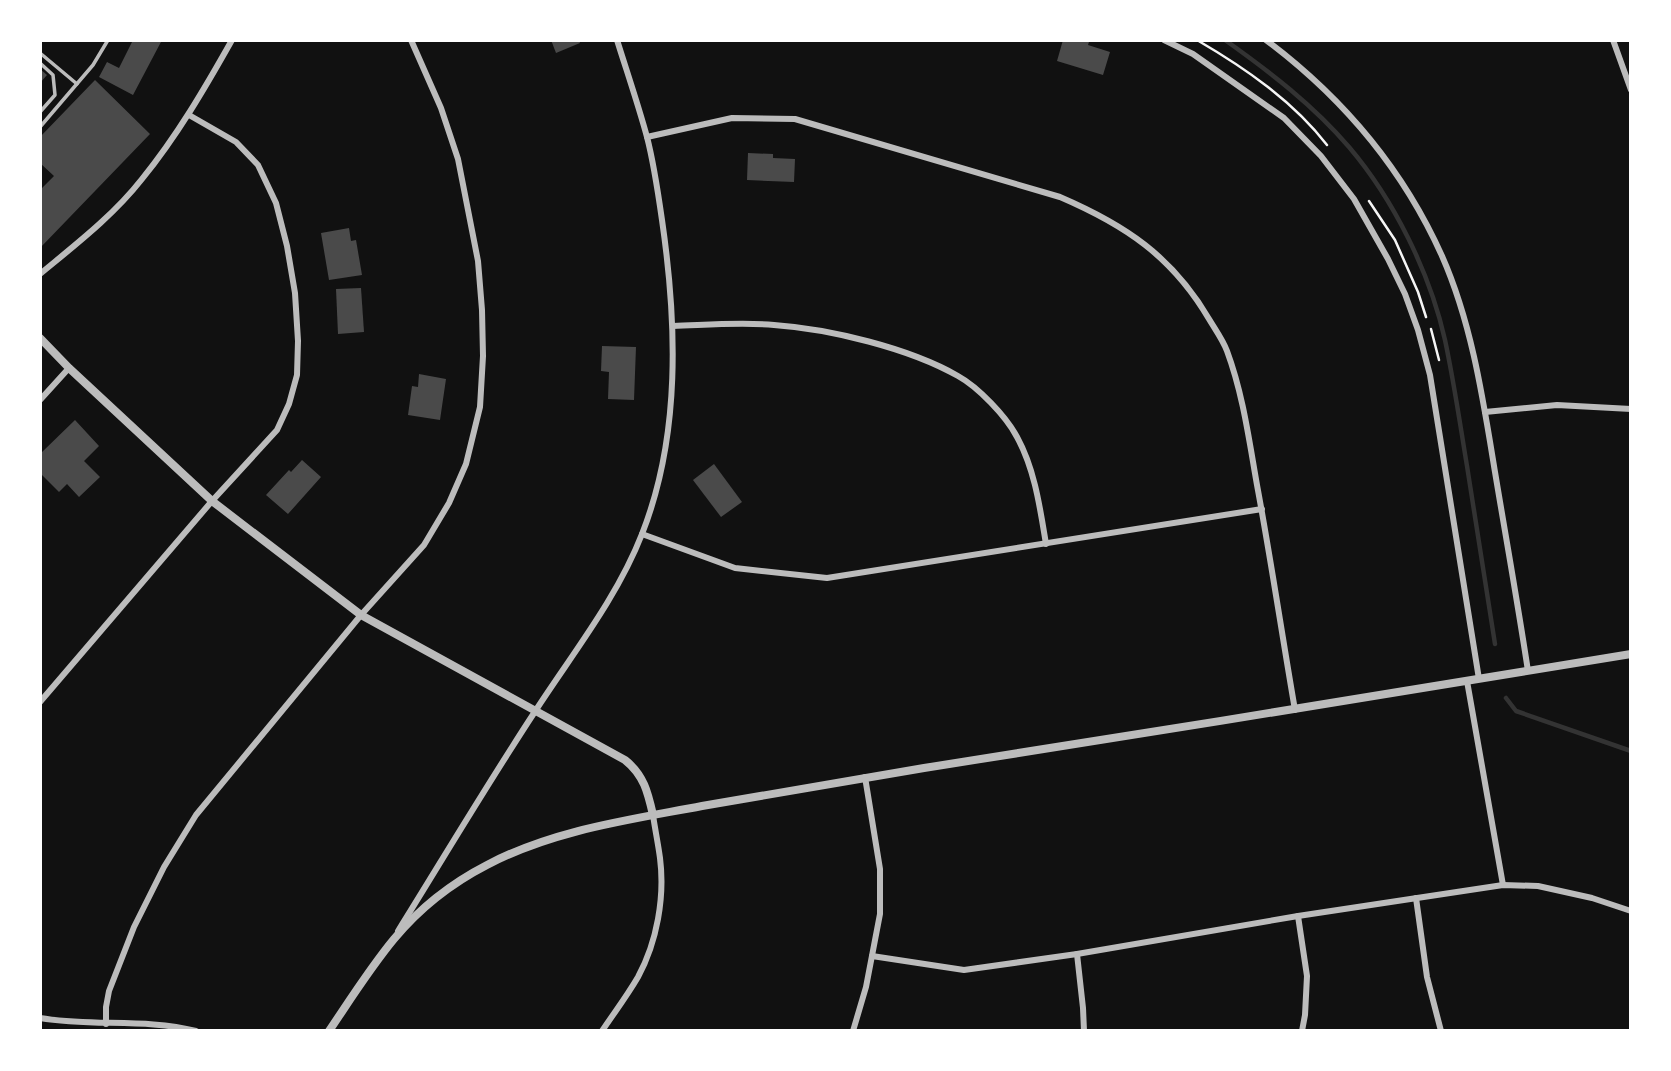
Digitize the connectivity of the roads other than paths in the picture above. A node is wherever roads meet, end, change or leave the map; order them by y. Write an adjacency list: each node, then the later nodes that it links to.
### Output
1 (108, 40): 10 (lane)
2 (232, 40): 13 (street)
3 (411, 40): 27 (street)
4 (617, 40): 15 (street)
5 (1164, 40): 30 (street)
6 (1266, 40): 22 (street)
7 (1613, 40): 11 (street)
8 (40, 53): 10 (lane)
9 (40, 63): 12 (lane)
10 (77, 84): 14 (lane)
11 (1631, 90)
12 (40, 112)
13 (189, 115): 16 (street); 23 (street)
14 (40, 127)
15 (647, 137): 17 (street); 24 (street)
16 (40, 274)
17 (673, 326): 25 (street); 26 (street)
18 (40, 338): 19 (street)
19 (69, 368): 20 (street); 23 (street)
20 (40, 400)
21 (1631, 409): 22 (street)
22 (1485, 412): 29 (street)
23 (212, 501): 27 (street); 32 (street)
24 (1262, 509): 26 (street); 33 (street)
25 (642, 534): 26 (street); 34 (street)
26 (1046, 544)
27 (361, 615): 34 (street); 45 (street)
28 (1631, 654): 29 (street)
29 (1528, 671): 30 (street)
30 (1479, 679): 31 (street)
31 (1467, 681): 33 (street); 37 (street)
32 (40, 702)
33 (1295, 710): 35 (street)
34 (535, 712): 36 (street); 41 (street)
35 (865, 777): 36 (street); 43 (street)
36 (653, 815): 41 (street); 48 (street)
37 (1503, 885): 38 (street); 39 (street)
38 (1416, 898): 40 (street); 52 (street)
39 (1631, 911)
40 (1298, 915): 42 (street); 51 (street)
41 (392, 941): 47 (street)
42 (1077, 954): 43 (street); 50 (street)
43 (873, 956): 49 (street)
44 (40, 1018): 45 (street)
45 (106, 1024): 46 (street)
46 (196, 1031)
47 (329, 1031)
48 (602, 1031)
49 (853, 1031)
50 (1084, 1031)
51 (1302, 1031)
52 (1441, 1031)

